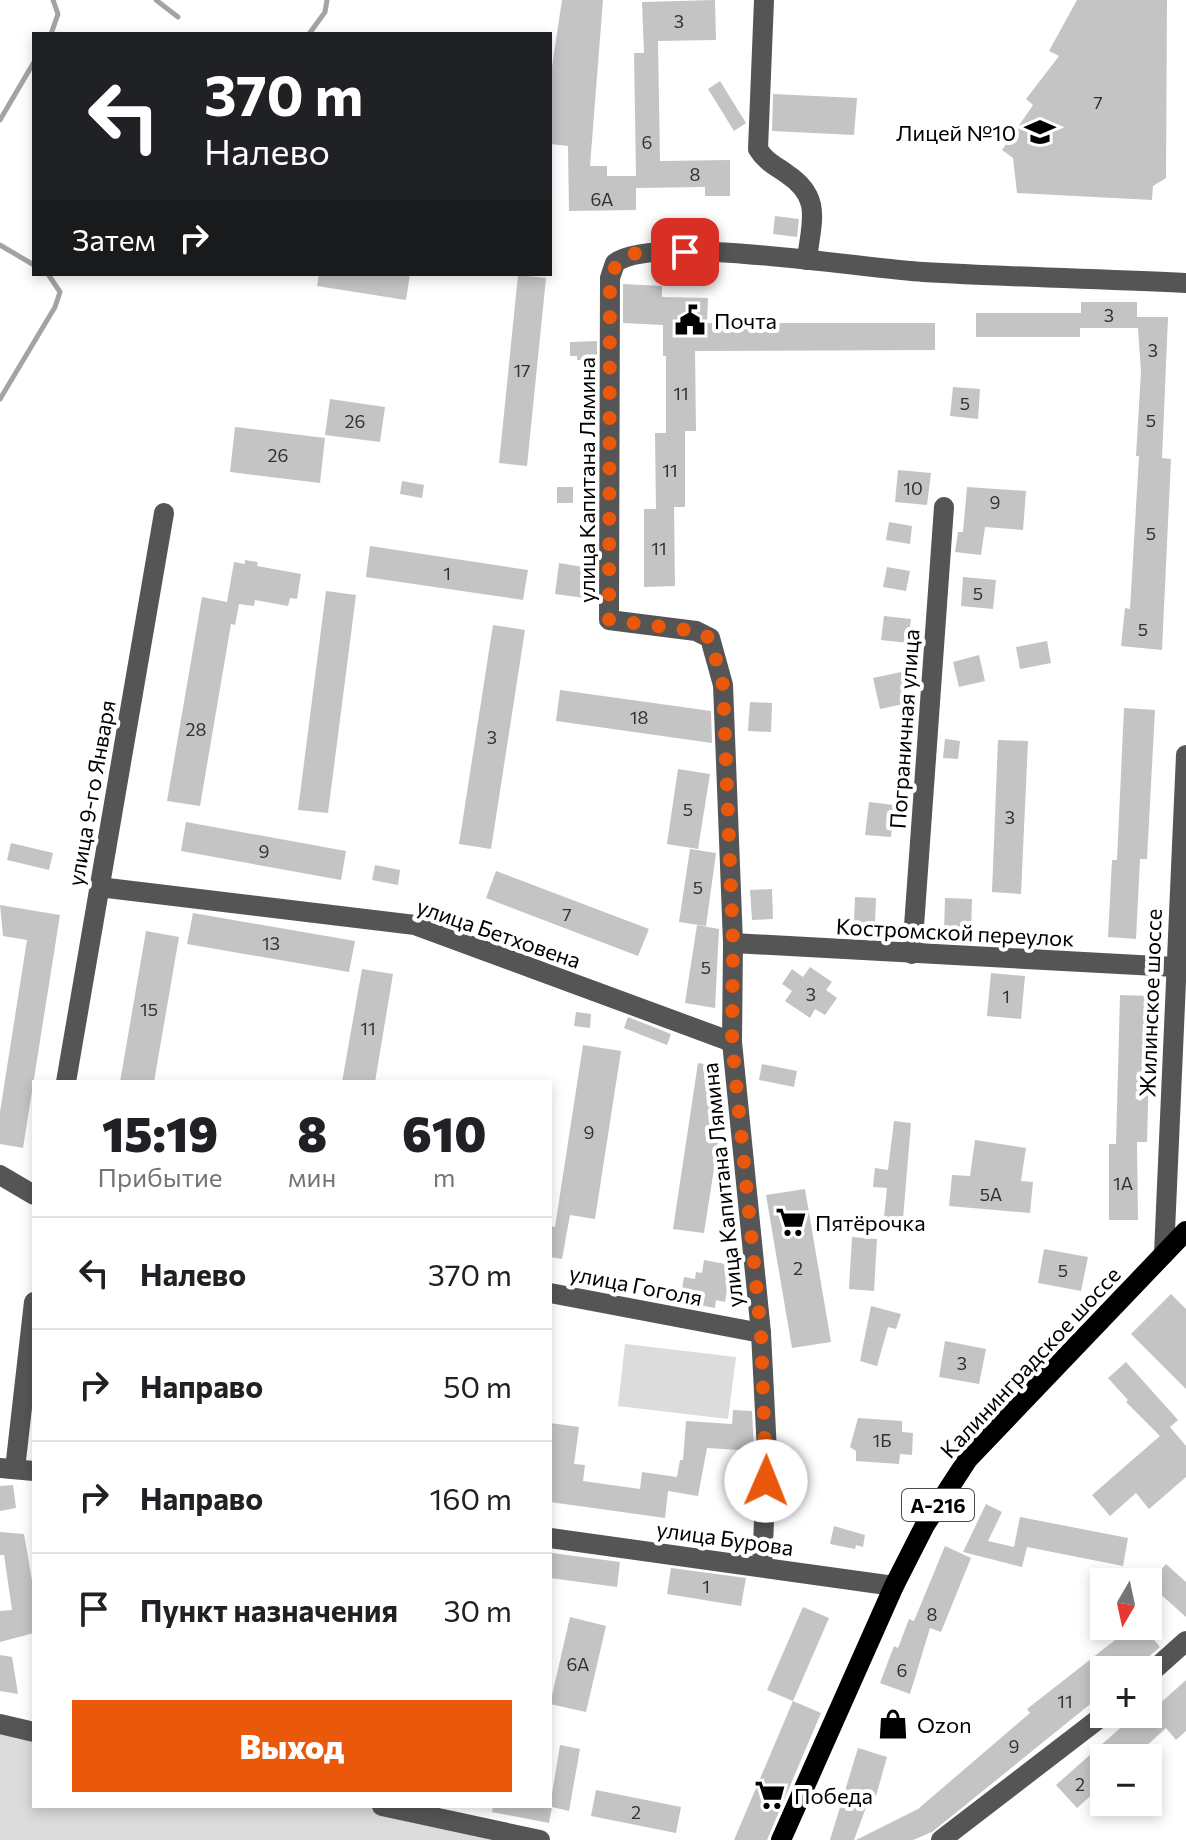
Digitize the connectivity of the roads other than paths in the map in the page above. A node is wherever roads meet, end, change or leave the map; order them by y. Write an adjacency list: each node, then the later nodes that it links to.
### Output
1 (764, 0): 2 (street)
2 (807, 260): 3 (street, улица Капитана Лямина); 8 (street, улица Капитана Лямина)
3 (1186, 283)
4 (944, 507): 9 (street, Пограничная улица)
5 (164, 513): 7 (street, улица 9-го Января)
6 (1186, 755): 10 (street, Жилинское шоссе)
7 (99, 887): 11 (street, улица Бетховена); 12 (street, улица 9-го Января)
8 (733, 943): 9 (street, Костромской переулок); 11 (street, улица Капитана Лямина)
9 (912, 954): 10 (street, Костромской переулок)
10 (1175, 967): 16 (street, Жилинское шоссе)
11 (732, 1042): 19 (street, улица Капитана Лямина)
12 (66, 1080)
13 (0, 1175): 14 (street)
14 (32, 1194)
15 (1186, 1231): 16 (main road, Калининградское шоссе / А-216)
16 (1164, 1254): 23 (main road, Калининградское шоссе / А-216)
17 (552, 1293): 19 (street, улица Гоголя)
18 (32, 1321): 20 (street)
19 (761, 1333): 22 (street, улица Капитана Лямина)
20 (16, 1469)
21 (552, 1538): 22 (street, улица Бурова)
22 (762, 1567): 23 (street, улица Бурова)
23 (894, 1586): 31 (main road, Калининградское шоссе / А-216)
24 (1186, 1641): 25 (street)
25 (1162, 1662)
26 (0, 1724): 28 (street)
27 (1090, 1726): 32 (street)
28 (32, 1732)
29 (391, 1808): 30 (street)
30 (540, 1840)
31 (781, 1840)
32 (941, 1840)

